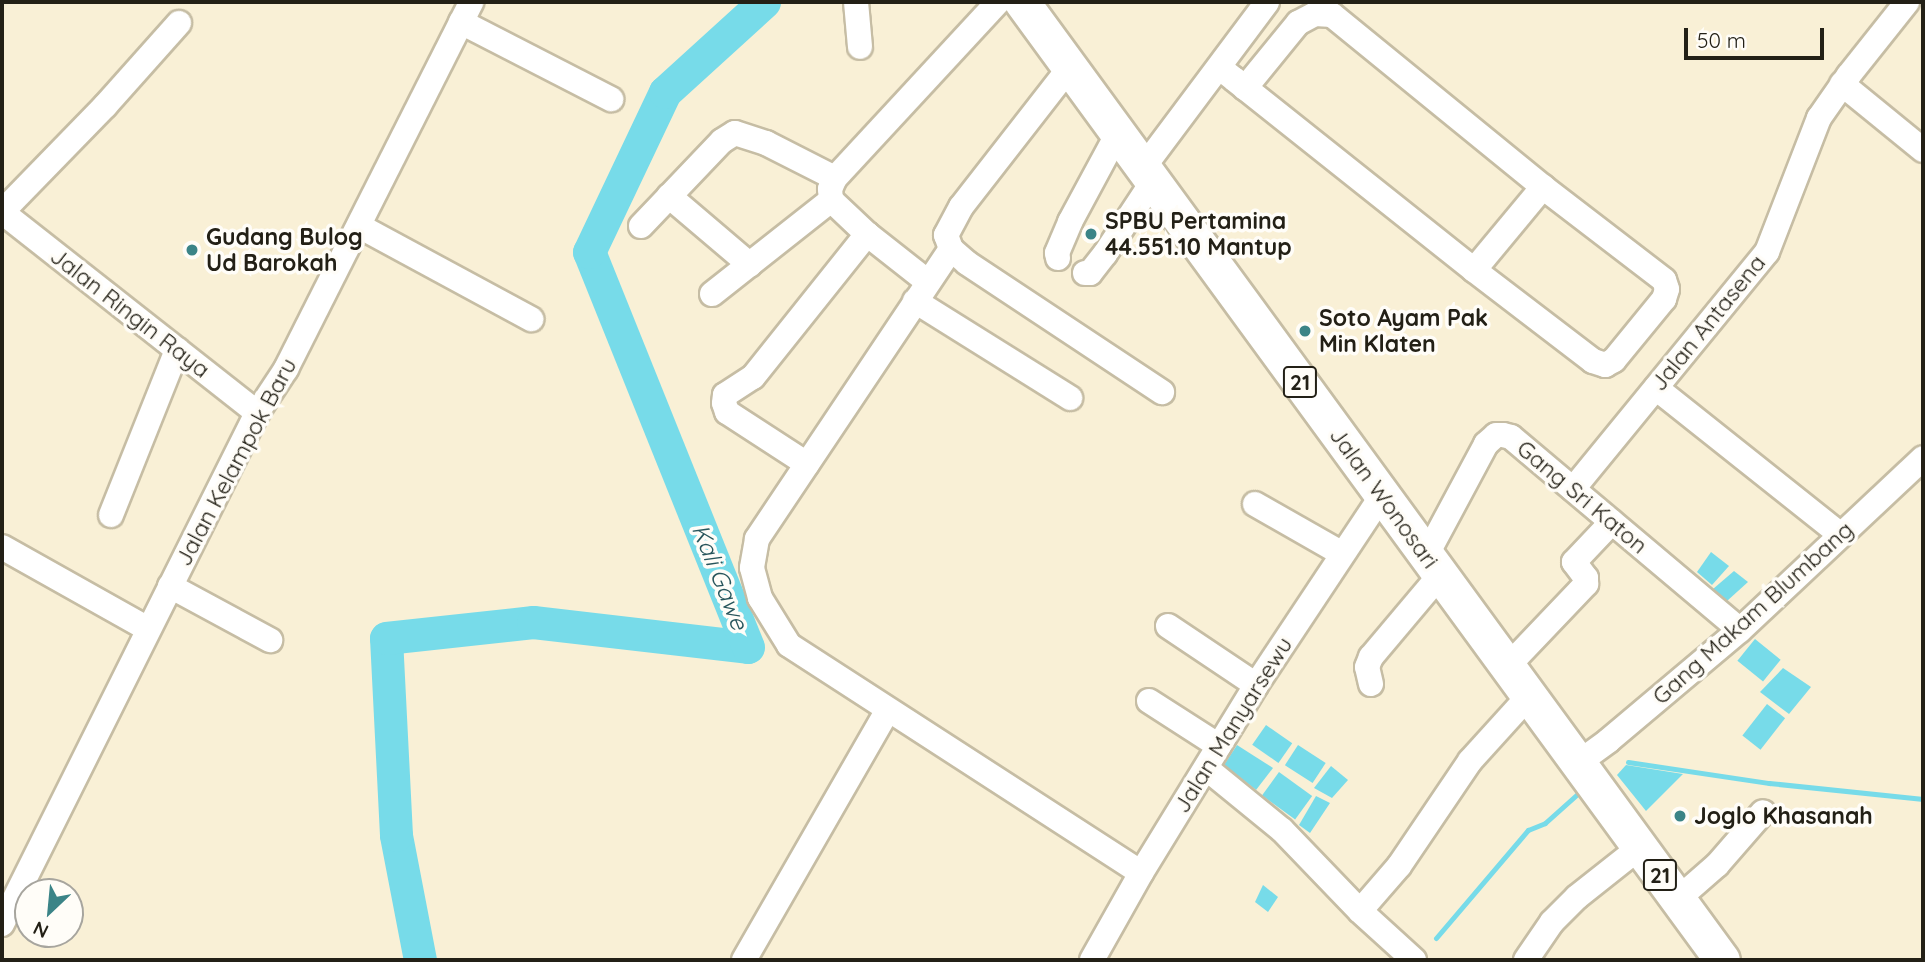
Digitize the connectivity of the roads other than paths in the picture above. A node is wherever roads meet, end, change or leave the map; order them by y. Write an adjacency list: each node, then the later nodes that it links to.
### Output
1 (856, 2): 8 (street)
2 (998, 2): 18 (street)
3 (1022, 2): 9 (highway, Jalan Wonosari / 21)
4 (1267, 2): 10 (street)
5 (1907, 2): 11 (street, Jalan Antasena)
6 (466, 12): 13 (street); 21 (street, Jalan Kelampok Baru)
7 (179, 23): 20 (street)
8 (860, 47)
9 (1070, 67): 14 (highway, Jalan Wonosari / 21); 24 (street)
10 (1220, 68): 12 (street); 16 (street)
11 (1842, 84): 15 (street); 33 (street, Jalan Antasena)
12 (1245, 88): 17 (street); 27 (street)
13 (611, 99)
14 (1118, 133): 16 (highway, Jalan Wonosari / 21); 25 (street)
15 (1923, 150)
16 (1148, 175): 28 (street); 40 (highway, Jalan Wonosari / 21)
17 (1543, 187): 27 (street); 27 (street)
18 (833, 189): 19 (street); 23 (street); 26 (street)
19 (669, 196): 22 (street); 26 (street)
20 (2, 212): 32 (street, Jalan Ringin Raya)
21 (359, 226): 31 (street); 36 (street, Jalan Kelampok Baru)
22 (641, 226)
23 (867, 234): 29 (street); 38 (street)
24 (951, 249): 29 (street); 34 (street)
25 (1058, 258)
26 (750, 264): 30 (street)
27 (1474, 270)
28 (1084, 273)
29 (921, 291): 35 (street); 38 (street)
30 (712, 294)
31 (531, 319)
32 (177, 350): 36 (street, Jalan Ringin Raya); 42 (street)
33 (1656, 388): 39 (street, Jalan Antasena); 44 (street)
34 (1162, 392)
35 (1070, 398)
36 (257, 413): 48 (street, Jalan Kelampok Baru)
37 (1923, 458): 44 (street, Gang Makam Blumbang)
38 (807, 464): 58 (street)
39 (1573, 489): 43 (street, Gang Sri Katon); 47 (street, Gang Sri Katon)
40 (1381, 495): 46 (street, Jalan Manyarsewu); 47 (highway, Jalan Wonosari / 21)
41 (1255, 504): 46 (street)
42 (111, 515)
43 (1612, 522): 51 (street, Gang Sri Katon); 53 (street)
44 (1841, 535): 51 (street, Gang Makam Blumbang)
45 (2, 547): 50 (street)
46 (1342, 553): 55 (street, Jalan Manyarsewu)
47 (1433, 565): 53 (highway, Jalan Wonosari / 21); 54 (street)
48 (170, 586): 50 (street, Jalan Kelampok Baru); 52 (street)
49 (1168, 626): 55 (street)
50 (149, 629): 67 (street, Jalan Kelampok Baru)
51 (1740, 630): 61 (street, Gang Makam Blumbang)
52 (270, 640)
53 (1507, 667): 56 (highway, Jalan Wonosari / 21)
54 (1371, 684)
55 (1256, 685): 59 (street, Jalan Manyarsewu)
56 (1529, 696): 61 (highway, Jalan Wonosari / 21); 66 (street)
57 (1149, 701): 59 (street)
58 (887, 711): 64 (street); 70 (street)
59 (1219, 746): 60 (street, Jalan Manyarsewu)
60 (1206, 768): 64 (street, Jalan Manyarsewu); 66 (street)
61 (1588, 776): 63 (highway, Jalan Wonosari / 21)
62 (1763, 812): 65 (street)
63 (1640, 847): 65 (highway, Jalan Wonosari / 21); 72 (street)
64 (1141, 873): 71 (street, Jalan Manyarsewu)
65 (1678, 899): 69 (highway, Jalan Wonosari / 21)
66 (1360, 911): 68 (street)
67 (2, 924)
68 (1408, 958)
69 (1717, 958)
70 (744, 960)
71 (1092, 960)
72 (1526, 960)

